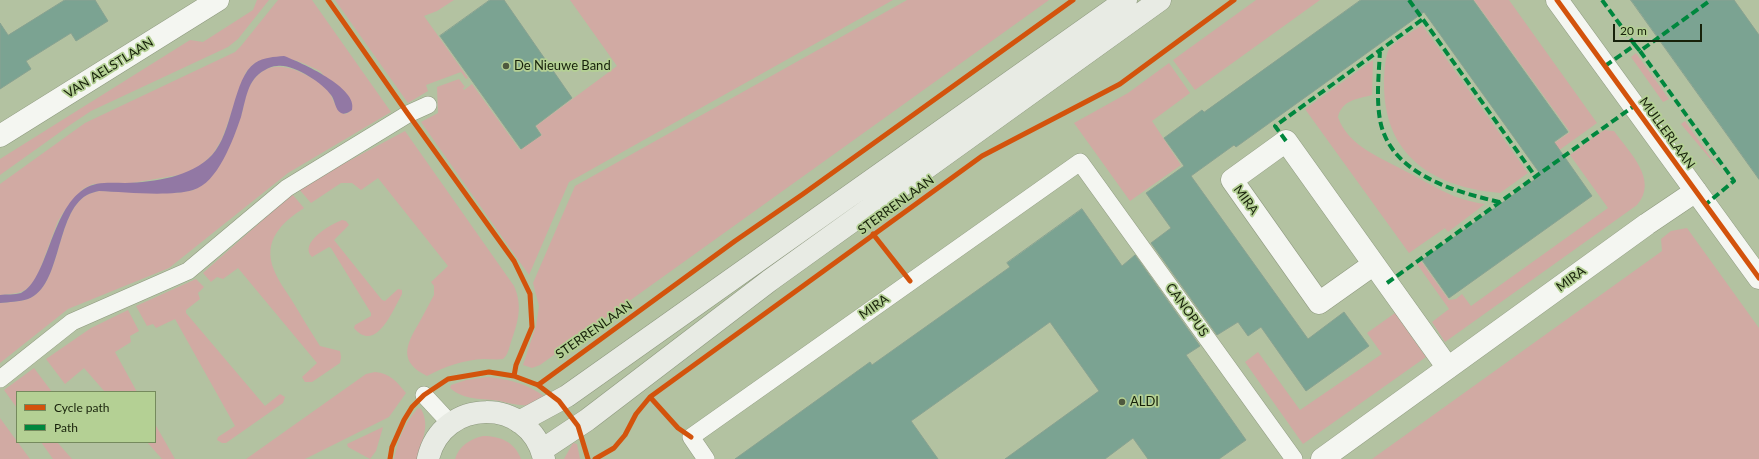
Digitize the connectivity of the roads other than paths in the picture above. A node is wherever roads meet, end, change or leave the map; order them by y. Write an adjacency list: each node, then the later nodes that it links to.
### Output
1 (218, 0): 6 (street, VAN AELSTLAAN)
2 (1126, 0): 14 (street)
3 (1160, 0): 16 (street, STERRENLAAN)
4 (1557, 0): 8 (street, MULLERLAAN)
5 (428, 105): 12 (lane)
6 (0, 136)
7 (1080, 162): 18 (lane, MIRA); 19 (lane, CANOPUS)
8 (1696, 191): 10 (street, MULLERLAAN); 11 (street, MIRA)
9 (1374, 264): 9 (street, MIRA); 11 (street, MIRA)
10 (1759, 278)
11 (1448, 368): 20 (street, MIRA)
12 (0, 379)
13 (424, 395): 15 (lane)
14 (519, 422): 15 (street); 16 (street)
15 (450, 423): 17 (street)
16 (543, 454)
17 (428, 459)
18 (706, 459)
19 (1294, 459)
20 (1322, 459)

